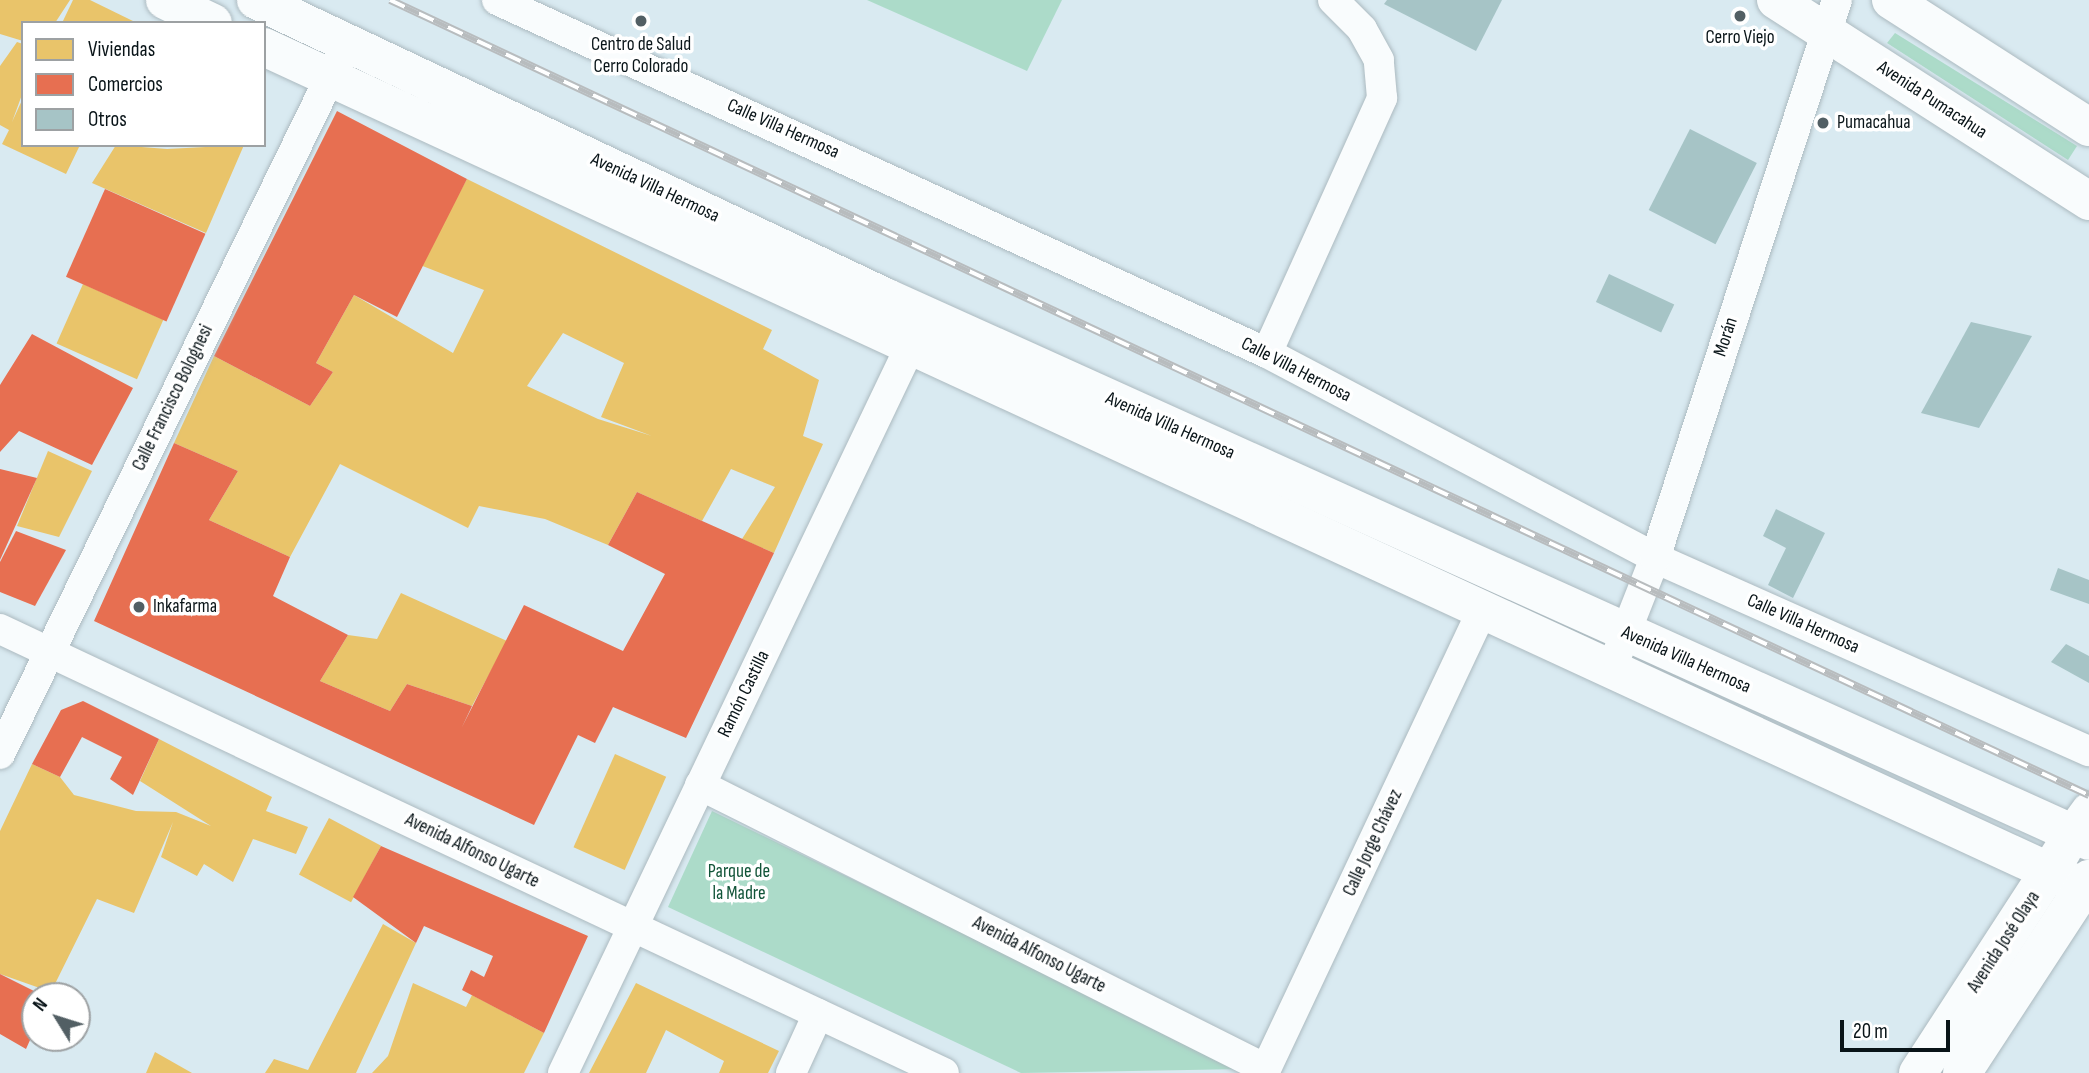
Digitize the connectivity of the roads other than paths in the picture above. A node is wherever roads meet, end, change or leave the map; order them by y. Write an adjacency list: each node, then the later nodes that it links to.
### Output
1 (165, 0): 8 (main road)
2 (256, 0): 9 (main road, Avenida Villa Hermosa)
3 (497, 0): 16 (street, Calle Villa Hermosa)
4 (1333, 0): 16 (street)
5 (1776, 0): 7 (main road, Avenida Pumacahua)
6 (1891, 0): 12 (main road)
7 (1831, 16): 13 (main road, Avenida Pumacahua); 17 (street, Morán)
8 (210, 21)
9 (347, 43): 11 (street, Calle Francisco Bolognesi); 14 (main road, Avenida Villa Hermosa)
10 (266, 48): 11 (main road, Avenida Villa Hermosa)
11 (330, 77): 15 (main road, Avenida Villa Hermosa); 21 (street, Calle Francisco Bolognesi)
12 (2089, 127)
13 (2086, 191)
14 (925, 315): 15 (street, Ramón Castilla); 20 (main road, Avenida Villa Hermosa)
15 (908, 350): 18 (main road, Avenida Villa Hermosa); 25 (street, Ramón Castilla)
16 (1267, 354): 17 (street, Calle Villa Hermosa)
17 (1655, 558): 20 (street, Morán); 23 (street, Calle Villa Hermosa)
18 (1481, 613): 22 (main road, Avenida Villa Hermosa); 32 (street, Calle Jorge Chávez)
19 (0, 629): 21 (street, Avenida Alfonso Ugarte)
20 (1625, 632): 22 (street, Morán); 26 (main road, Avenida Villa Hermosa)
21 (50, 650): 24 (street, Calle Francisco Bolognesi); 28 (street, Avenida Alfonso Ugarte)
22 (1610, 672): 27 (main road, Avenida Villa Hermosa)
23 (2089, 751)
24 (0, 754)
25 (700, 785): 28 (street, Ramón Castilla); 32 (street, Avenida Alfonso Ugarte)
26 (2083, 828): 27 (main road, Avenida José Olaya)
27 (2078, 882): 29 (main road, Avenida José Olaya); 30 (main road, Avenida José Olaya)
28 (636, 929): 31 (street, Avenida Alfonso Ugarte); 33 (street, Ramón Castilla)
29 (1980, 978): 30 (main road); 36 (main road, Avenida José Olaya)
30 (2011, 1000): 37 (main road, Avenida José Olaya)
31 (818, 1014): 34 (street); 35 (street, Avenida Alfonso Ugarte)
32 (1265, 1071)
33 (563, 1073)
34 (790, 1073)
35 (944, 1073)
36 (1918, 1073)
37 (1962, 1073)

